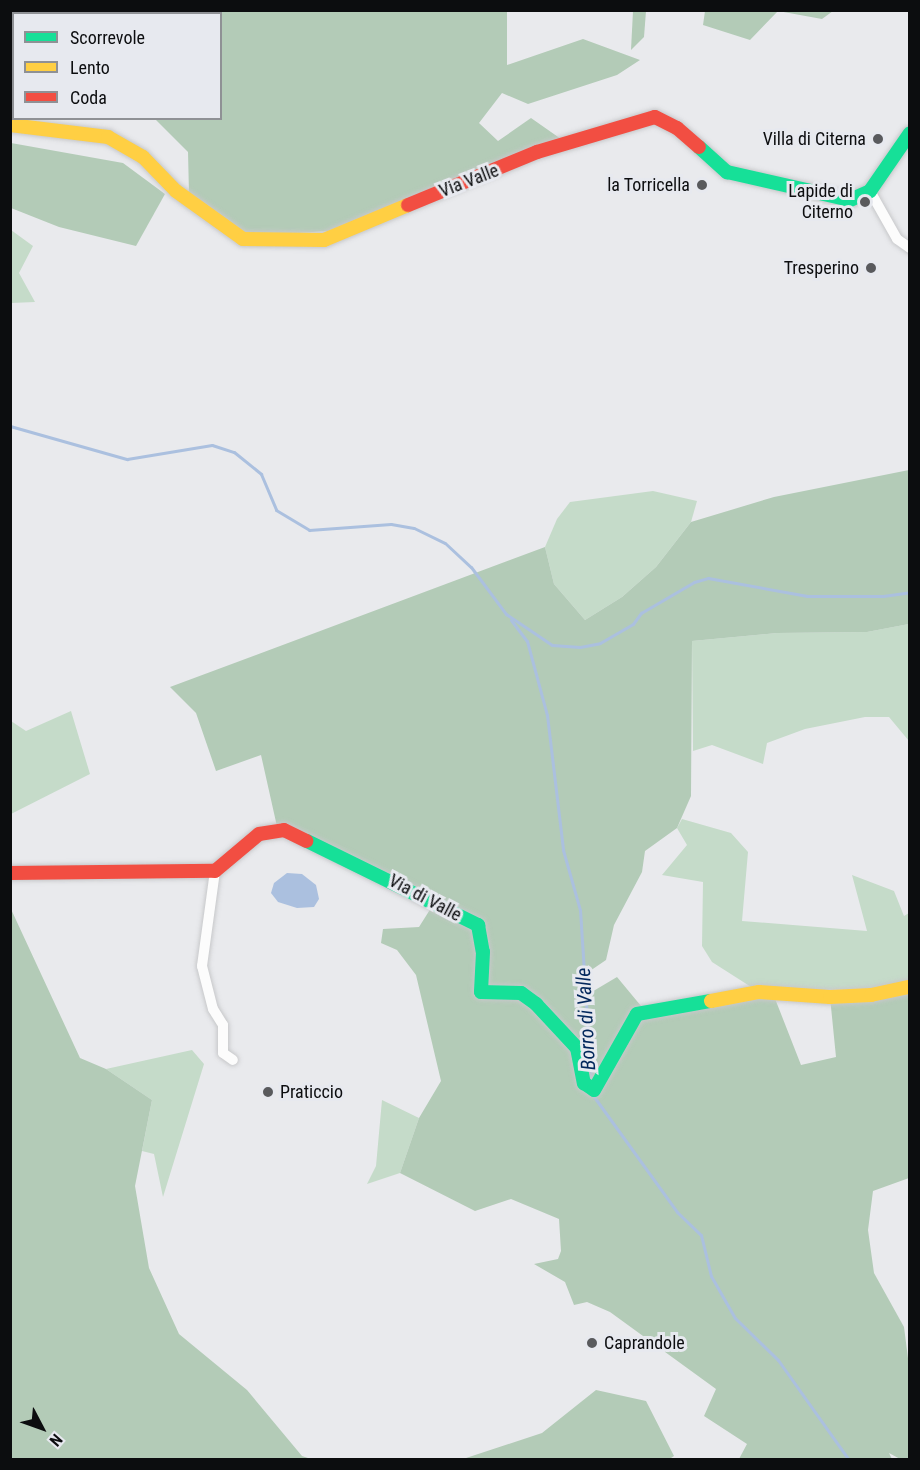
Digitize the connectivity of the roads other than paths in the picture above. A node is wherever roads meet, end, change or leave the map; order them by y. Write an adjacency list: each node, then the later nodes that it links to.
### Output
1 (10, 124): 3 (street, Via Valle)
2 (909, 133): 3 (street)
3 (870, 191): 4 (street)
4 (909, 248)
5 (215, 871): 6 (street); 7 (street, Via di Valle); 8 (street)
6 (10, 873)
7 (909, 987)
8 (233, 1060)

